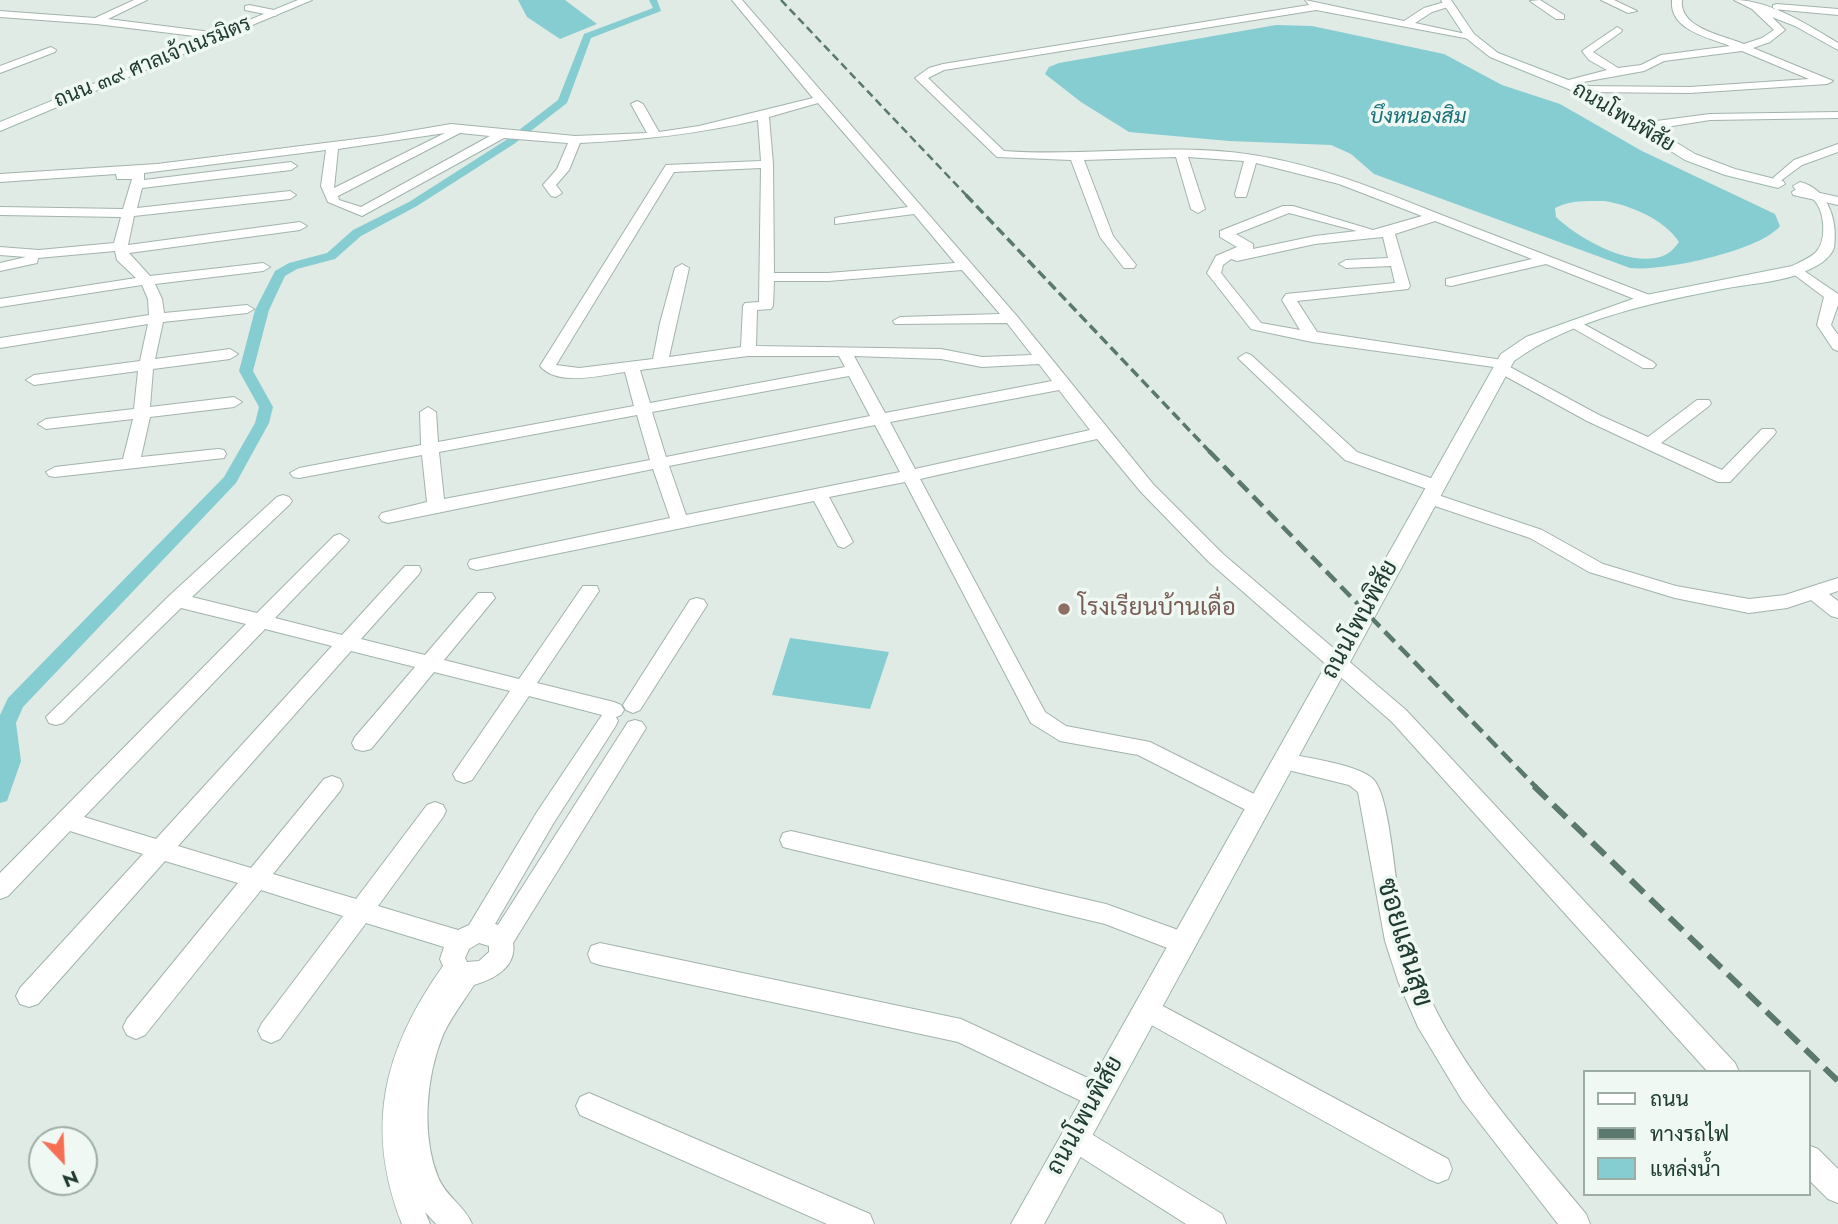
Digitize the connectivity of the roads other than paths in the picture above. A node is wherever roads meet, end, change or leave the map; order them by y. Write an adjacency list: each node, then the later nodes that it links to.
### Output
1 (142, 0): 19 (street)
2 (307, 0): 15 (street, ถนน ๓๙ ศาลเจ้าเนรมิตร)
3 (737, 0): 35 (street)
4 (1535, 0): 18 (street)
5 (1606, 0): 13 (street)
6 (1677, 0): 24 (street)
7 (1739, 0): 11 (street)
8 (1795, 0): 14 (street)
9 (1447, 2): 20 (street); 23 (street, ถนนโพนพิสัย)
10 (1313, 4): 20 (street); 52 (street)
11 (1753, 5): 14 (street); 24 (street); 25 (street)
12 (248, 8): 15 (street)
13 (1632, 11)
14 (1819, 11): 16 (street)
15 (275, 13): 22 (street, ถนน ๓๙ ศาลเจ้าเนรมิตร)
16 (1837, 13)
17 (0, 14): 19 (street)
18 (1560, 17)
19 (96, 21): 22 (street)
20 (1406, 24): 23 (street)
21 (1617, 30): 30 (street)
22 (219, 36): 42 (street, ถนน ๓๙ ศาลเจ้าเนรมิตร)
23 (1470, 36): 32 (street, ถนนโพนพิสัย)
24 (1746, 47): 30 (street); 31 (street)
25 (1838, 47)
26 (51, 50): 28 (street)
27 (0, 64): 28 (street)
28 (12, 65): 29 (street)
29 (0, 70)
30 (1616, 71): 32 (street)
31 (1833, 82): 34 (street)
32 (1565, 83): 33 (street, ถนนโพนพิสัย)
33 (1580, 89): 34 (street); 43 (street, ถนนโพนพิสัย)
34 (1648, 91): 36 (street)
35 (820, 99): 39 (street); 67 (street)
36 (1673, 102)
37 (637, 104): 46 (street)
38 (1685, 107): 41 (street)
39 (763, 115): 46 (street); 54 (street)
40 (1838, 116): 41 (street)
41 (1710, 117): 43 (street)
42 (0, 127)
43 (1641, 127): 59 (street, ถนนโพนพิสัย)
44 (462, 128): 45 (street); 47 (street); 56 (street)
45 (512, 135): 48 (street); 64 (street)
46 (655, 136): 48 (street)
47 (381, 140): 49 (street); 56 (street)
48 (575, 140): 61 (street)
49 (333, 145): 57 (street); 64 (street)
50 (1838, 148): 59 (street)
51 (1181, 153): 52 (street); 53 (street); 66 (street)
52 (1076, 156): 81 (street)
53 (1251, 159): 63 (street); 70 (street)
54 (768, 164): 87 (street); 110 (street)
55 (291, 166): 60 (street)
56 (380, 170): 64 (street)
57 (0, 178)
58 (65, 180): 60 (street)
59 (1788, 184): 65 (street, ถนนโพนพิสัย)
60 (136, 185): 69 (street)
61 (556, 193)
62 (290, 194): 69 (street)
63 (1241, 194)
64 (331, 195)
65 (1825, 200): 86 (street, ถนนโพนพิสัย)
66 (1198, 209)
67 (917, 210): 71 (street); 82 (street)
68 (0, 211): 69 (street)
69 (129, 213): 74 (street)
70 (1434, 217): 73 (street); 78 (street)
71 (841, 222)
72 (300, 226): 74 (street)
73 (1383, 232): 77 (street); 77 (street); 79 (street)
74 (122, 248): 76 (street); 88 (street)
75 (0, 251): 76 (street)
76 (71, 251): 83 (street)
77 (1219, 259): 98 (street)
78 (1547, 260): 89 (street); 91 (street)
79 (1395, 262): 80 (street); 98 (street)
80 (1346, 264)
81 (1129, 265)
82 (965, 266): 87 (street); 95 (street)
83 (0, 267)
84 (262, 267): 88 (street)
85 (682, 268): 107 (street)
86 (1797, 270): 90 (street); 91 (street, ถนนโพนพิสัย)
87 (767, 277): 101 (street)
88 (148, 281): 92 (street); 94 (street)
89 (1451, 282)
90 (1835, 298): 100 (street)
91 (1647, 299): 97 (street, ถนนโพนพิสัย)
92 (0, 303)
93 (247, 309): 94 (street)
94 (156, 318): 99 (street); 106 (street)
95 (1011, 318): 96 (street); 105 (street)
96 (900, 321)
97 (1576, 324): 108 (street); 109 (street, ถนนโพนพิสัย)
98 (1312, 337): 109 (street)
99 (0, 344)
100 (1838, 346)
101 (748, 351): 102 (street); 107 (street)
102 (844, 351): 105 (street); 111 (street)
103 (230, 354): 106 (street)
104 (1246, 358): 131 (street)
105 (1043, 359): 113 (street)
106 (147, 363): 112 (street); 118 (street)
107 (660, 364): 110 (street)
108 (1648, 365)
109 (1502, 366): 123 (street); 131 (street, ถนนโพนพิสัย)
110 (631, 367): 116 (street)
111 (854, 370): 116 (street); 119 (street)
112 (34, 380)
113 (1063, 384): 119 (street); 122 (street)
114 (233, 402): 118 (street)
115 (1703, 403): 123 (street)
116 (643, 409): 124 (street); 127 (street)
117 (428, 412): 124 (street)
118 (143, 413): 120 (street); 126 (street)
119 (880, 419): 127 (street); 130 (street)
120 (46, 424)
121 (1768, 432): 123 (street)
122 (1101, 433): 130 (street); 150 (street)
123 (1648, 445)
124 (430, 449): 129 (street); 134 (street)
125 (218, 454): 126 (street)
126 (130, 463): 128 (street)
127 (659, 463): 134 (street); 136 (street)
128 (55, 472)
129 (299, 473)
130 (908, 476): 132 (street); 159 (street)
131 (1432, 492): 143 (street); 150 (street, ถนนโพนพิสัย)
132 (820, 494): 136 (street); 138 (street)
133 (283, 501): 145 (street)
134 (436, 506): 135 (street)
135 (387, 517)
136 (680, 522): 139 (street)
137 (340, 540): 148 (street)
138 (844, 542)
139 (477, 565)
140 (412, 570): 149 (street)
141 (1838, 584): 143 (street)
142 (590, 591): 152 (street)
143 (1814, 592): 147 (street)
144 (485, 598): 151 (street)
145 (177, 600): 148 (street); 154 (street)
146 (697, 605): 153 (street)
147 (1838, 611)
148 (259, 620): 149 (street); 162 (street)
149 (345, 642): 151 (street); 165 (street)
150 (1337, 663): 156 (street, ถนนโพนพิสัย); 177 (street)
151 (432, 664): 152 (street); 155 (street)
152 (524, 687): 153 (street); 157 (street)
153 (618, 712): 161 (street); 163 (street)
154 (56, 717)
155 (363, 743)
156 (1284, 761): 159 (street, ถนนโพนพิสัย); 189 (street, ซอยแสนสุข)
157 (464, 774)
158 (332, 785): 166 (street)
159 (1258, 806): 170 (street, ถนนโพนพิสัย)
160 (435, 811): 168 (street)
161 (545, 818): 163 (street); 171 (street)
162 (66, 821): 165 (street); 167 (street)
163 (571, 827): 169 (street)
164 (791, 840): 170 (street)
165 (159, 849): 166 (street); 173 (street)
166 (256, 879): 168 (street); 175 (street)
167 (0, 888)
168 (359, 910): 171 (street); 176 (street)
169 (501, 940): 171 (street); 171 (street)
170 (1183, 943): 174 (street, ถนนโพนพิสัย)
171 (465, 954): 184 (street); 185 (street)
172 (600, 954): 178 (street)
173 (29, 996)
174 (1146, 1009): 178 (street, ถนนโพนพิสัย); 182 (street)
175 (135, 1027)
176 (271, 1031)
177 (1724, 1070)
178 (1098, 1096): 180 (street, ถนนโพนพิสัย)
179 (589, 1106): 186 (street)
180 (1075, 1137): 187 (street, ถนนโพนพิสัย); 188 (street)
181 (1810, 1161): 183 (street)
182 (1438, 1169)
183 (1838, 1189)
184 (416, 1224)
185 (458, 1224)
186 (860, 1224)
187 (1027, 1224)
188 (1212, 1224)
189 (1576, 1224)

